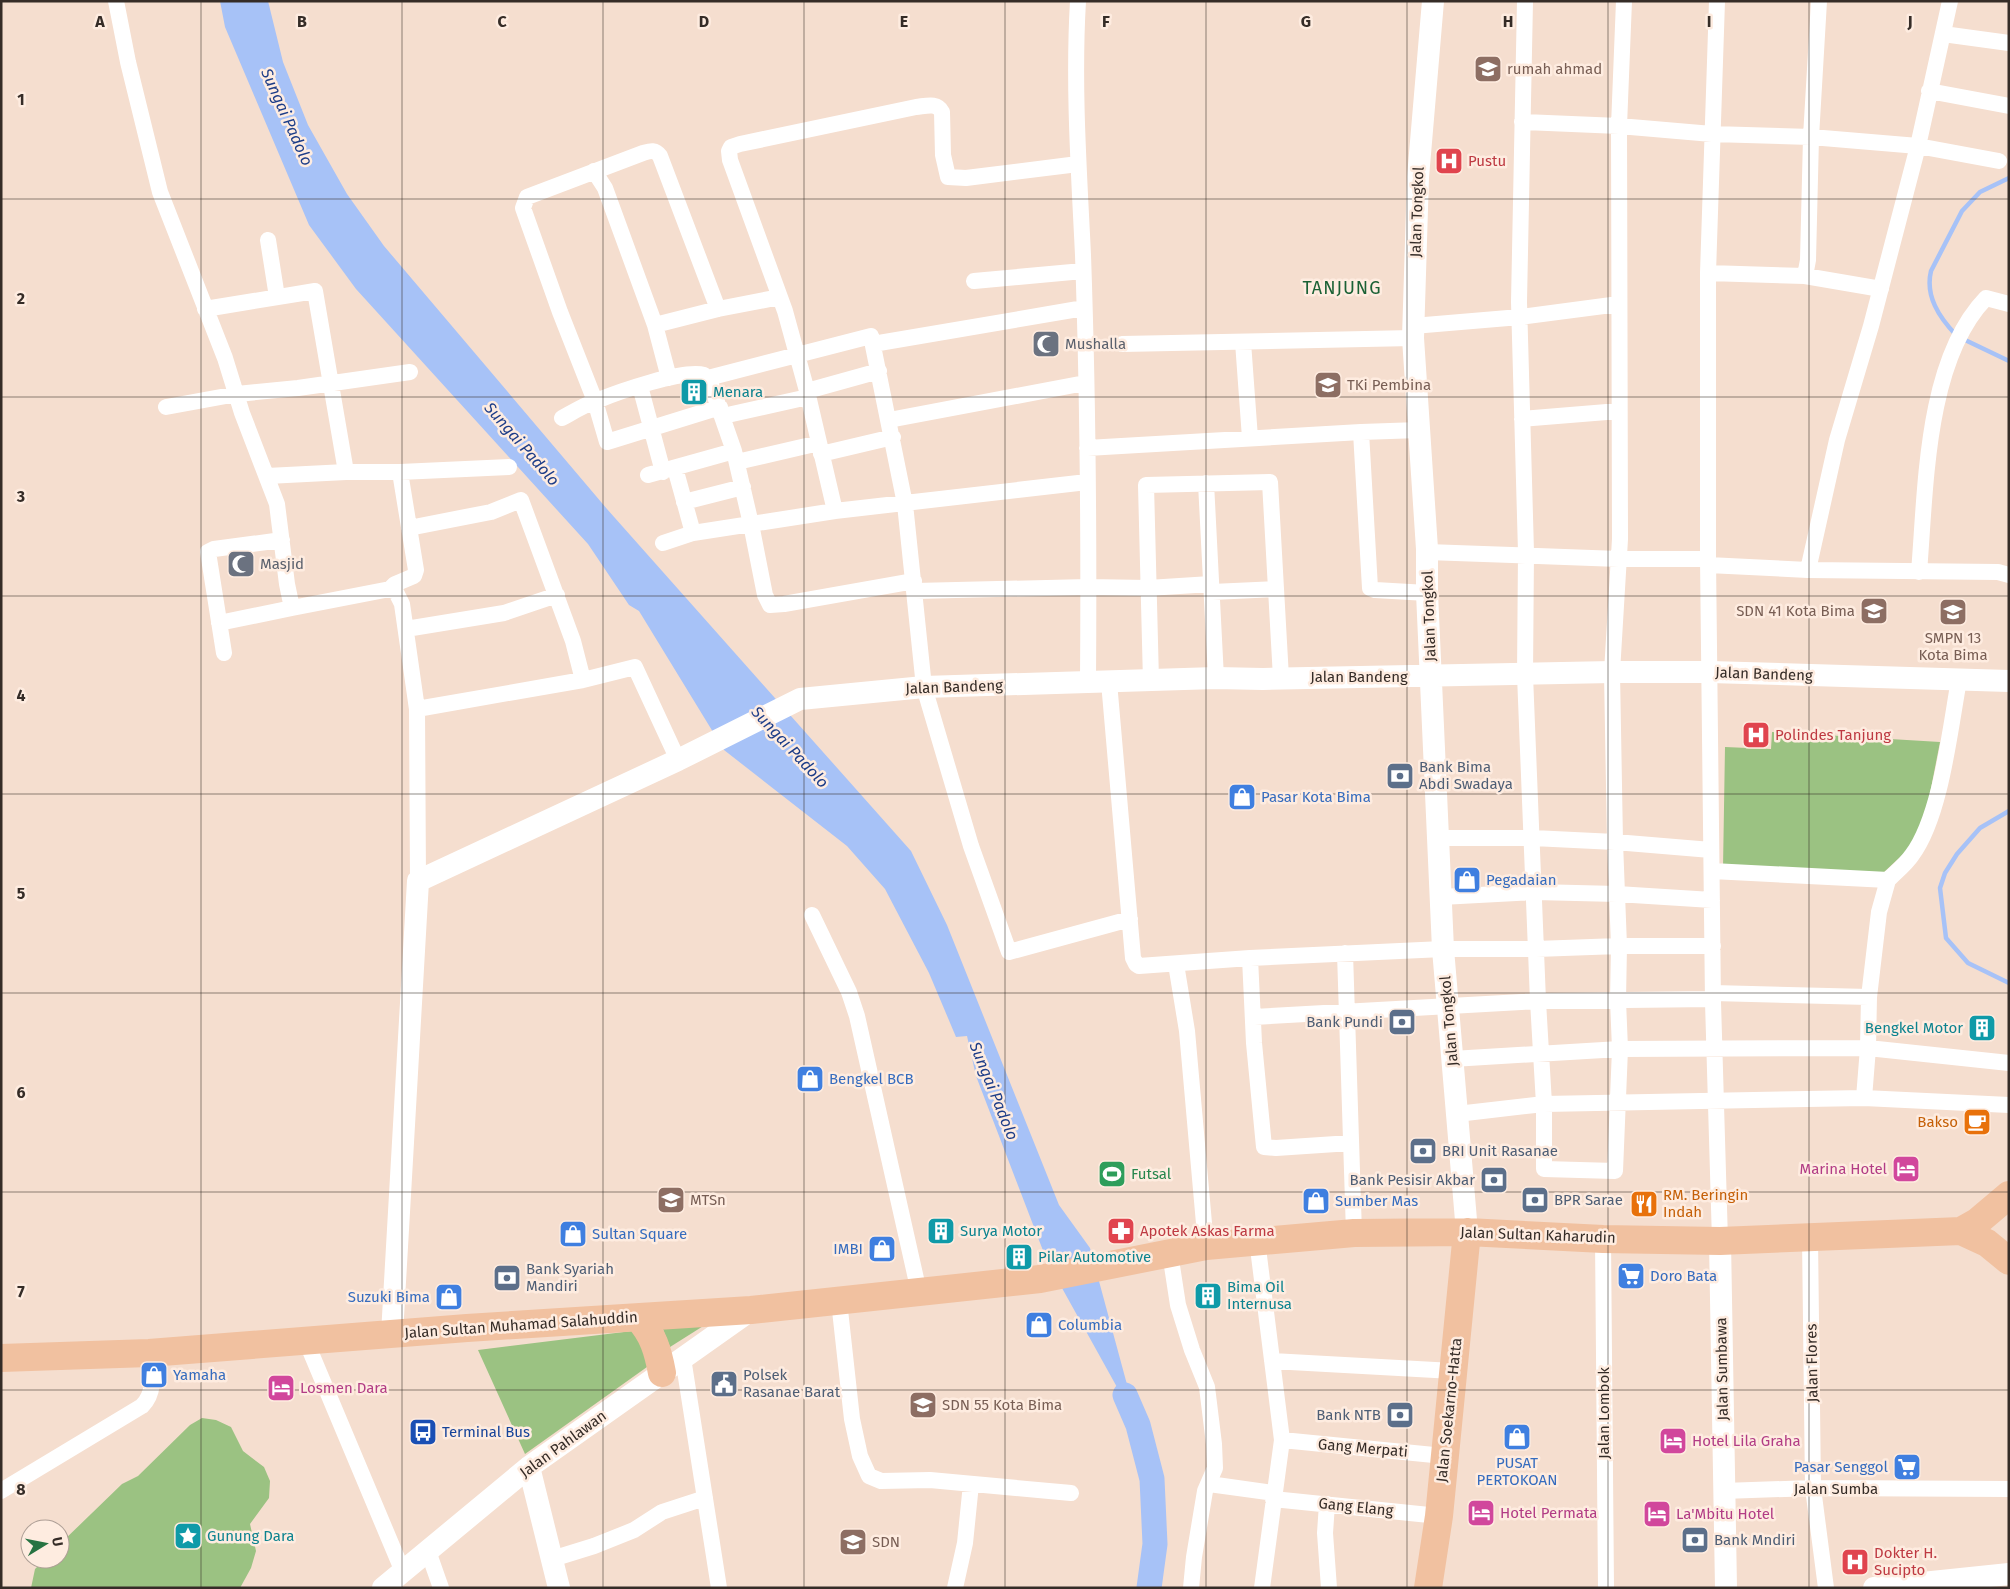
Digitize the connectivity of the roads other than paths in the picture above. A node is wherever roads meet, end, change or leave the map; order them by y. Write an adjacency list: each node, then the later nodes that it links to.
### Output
1 (116, 1): 31 (street)
2 (1078, 1): 19 (street)
3 (1434, 1): 36 (street, Jalan Tongkol)
4 (1525, 1): 13 (street)
5 (1624, 1): 14 (street)
6 (1717, 1): 15 (street)
7 (1819, 1): 16 (street)
8 (1950, 1): 9 (street)
9 (1943, 34): 10 (street); 11 (street)
10 (2009, 43)
11 (1929, 91): 12 (street); 17 (street)
12 (2009, 106)
13 (1522, 122): 14 (street); 34 (street)
14 (1618, 126): 15 (street); 29 (street)
15 (1712, 134): 16 (street); 23 (street)
16 (1811, 137): 17 (street); 24 (street)
17 (1918, 146): 18 (street); 26 (street)
18 (1999, 161)
19 (1078, 164): 22 (street); 28 (street)
20 (594, 171): 33 (street); 35 (street); 50 (street)
21 (268, 240): 27 (street)
22 (1083, 271): 25 (street); 32 (street)
23 (1708, 273): 24 (street); 84 (street)
24 (1805, 276): 26 (street)
25 (974, 281)
26 (1882, 289): 85 (street)
27 (277, 297): 31 (street); 46 (street)
28 (780, 297): 33 (street); 40 (street)
29 (1619, 304): 34 (street); 53 (street)
30 (2009, 304): 86 (street)
31 (205, 308): 48 (street)
32 (1084, 308): 38 (street); 45 (street)
33 (718, 309): 35 (street)
34 (1520, 318): 36 (street); 55 (street)
35 (655, 325): 43 (street)
36 (1413, 332): 37 (street); 58 (street, Jalan Tongkol)
37 (1243, 342): 39 (street); 61 (street)
38 (874, 344): 40 (street); 42 (street)
39 (1122, 344)
40 (798, 354): 44 (street); 49 (street)
41 (410, 372): 46 (street)
42 (879, 372): 49 (street); 56 (street)
43 (669, 378): 44 (street); 47 (street)
44 (708, 378): 52 (street)
45 (1086, 383): 56 (street); 62 (street)
46 (331, 384): 48 (street); 66 (street)
47 (640, 386): 50 (street); 57 (street)
48 (237, 394): 51 (street); 69 (street)
49 (807, 394): 52 (street); 63 (street)
50 (595, 401): 54 (street); 57 (street)
51 (166, 407)
52 (721, 412): 57 (street); 64 (street)
53 (1620, 412): 55 (street); 83 (street)
54 (562, 418)
55 (1522, 419): 82 (street)
56 (889, 420): 60 (street)
57 (652, 429): 68 (street)
58 (1419, 430): 59 (street); 81 (street, Jalan Tongkol)
59 (1361, 432): 61 (street); 94 (street)
60 (892, 438): 63 (street); 74 (street)
61 (1250, 438): 62 (street)
62 (1087, 448): 70 (street)
63 (820, 449): 64 (street); 75 (street)
64 (735, 456): 68 (street); 72 (street)
65 (510, 467): 67 (street)
66 (346, 472): 67 (street); 69 (street)
67 (400, 472): 77 (street)
68 (662, 472): 73 (street)
69 (267, 476): 79 (street)
70 (1087, 482): 74 (street); 89 (street)
71 (1206, 483): 90 (street); 91 (street); 93 (street)
72 (742, 487): 73 (street); 76 (street)
73 (684, 502): 78 (street)
74 (905, 504): 75 (street); 88 (street)
75 (835, 511): 76 (street)
76 (751, 524): 78 (street); 88 (street)
77 (409, 528): 92 (street); 95 (street)
78 (693, 533): 80 (street)
79 (282, 540): 96 (street); 97 (street)
80 (664, 543)
81 (1427, 552): 82 (street); 94 (street, Jalan Tongkol)
82 (1526, 556): 83 (street); 102 (street)
83 (1619, 560): 84 (street); 100 (street)
84 (1708, 562): 85 (street); 101 (street)
85 (1808, 570): 86 (street)
86 (1919, 572): 87 (street)
87 (2009, 575)
88 (915, 586): 89 (street); 111 (street)
89 (1088, 587): 90 (street); 110 (street)
90 (1148, 588): 91 (street); 108 (street)
91 (1211, 588): 93 (street); 104 (street)
92 (390, 589): 96 (street); 98 (street)
93 (1276, 589): 105 (street)
94 (1427, 594): 103 (street, Jalan Tongkol)
95 (557, 595): 98 (street); 106 (street)
96 (292, 608): 97 (street)
97 (220, 622): 99 (street)
98 (406, 629): 112 (street)
99 (224, 653)
100 (1612, 672): 101 (street, Jalan Bandeng); 102 (street, Jalan Bandeng); 116 (street)
101 (1710, 672): 107 (street, Jalan Bandeng); 117 (street)
102 (1526, 675): 103 (street, Jalan Bandeng); 115 (street)
103 (1431, 677): 105 (street, Jalan Bandeng); 114 (street, Jalan Tongkol)
104 (1216, 678): 105 (street, Jalan Bandeng); 108 (street, Jalan Bandeng)
105 (1281, 678)
106 (583, 680): 112 (street); 113 (street)
107 (1959, 680): 109 (street, Jalan Bandeng); 119 (street)
108 (1151, 681): 110 (street, Jalan Bandeng)
109 (2009, 681)
110 (1098, 682): 111 (street, Jalan Bandeng); 126 (street)
111 (924, 687): 113 (street, Jalan Bandeng); 126 (street)
112 (417, 709): 120 (street)
113 (678, 760): 120 (street)
114 (1440, 838): 115 (street); 123 (street, Jalan Tongkol)
115 (1533, 838): 116 (street); 121 (street)
116 (1615, 842): 117 (street); 122 (street)
117 (1711, 850): 118 (street)
118 (1712, 871): 119 (street); 124 (street)
119 (1888, 880): 135 (street)
120 (418, 881): 170 (street)
121 (1535, 892): 122 (street); 123 (street); 130 (street)
122 (1617, 894): 124 (street); 127 (street)
123 (1441, 897): 129 (street, Jalan Tongkol)
124 (1712, 900): 128 (street)
125 (812, 915): 166 (street)
126 (1130, 919): 133 (street)
127 (1620, 946): 128 (street); 130 (street); 136 (street)
128 (1712, 946): 134 (street)
129 (1443, 949): 130 (street); 131 (street); 138 (street, Jalan Tongkol)
130 (1536, 949): 137 (street)
131 (1345, 953): 132 (street); 139 (street)
132 (1250, 958): 133 (street); 140 (street)
133 (1176, 964): 162 (street)
134 (1713, 996): 135 (street); 136 (street); 141 (street)
135 (1869, 997): 142 (street)
136 (1618, 1000): 137 (street); 143 (street)
137 (1538, 1001): 138 (street); 144 (street)
138 (1447, 1007): 139 (street); 145 (street, Jalan Tongkol)
139 (1347, 1012): 140 (street); 153 (street)
140 (1254, 1018): 153 (street)
141 (1714, 1047): 142 (street); 143 (street); 148 (street)
142 (1868, 1048): 146 (street); 147 (street)
143 (1620, 1049): 144 (street); 149 (street)
144 (1542, 1054): 145 (street); 150 (street)
145 (1452, 1059): 152 (street, Jalan Tongkol)
146 (2009, 1063)
147 (1864, 1098): 148 (street); 151 (street)
148 (1715, 1101): 149 (street); 161 (street)
149 (1619, 1102): 150 (street); 150 (street)
150 (1544, 1104): 152 (street)
151 (2009, 1105)
152 (1457, 1114): 155 (street, Jalan Tongkol)
153 (1351, 1142): 157 (street)
154 (2009, 1196): 156 (highway)
155 (1468, 1232): 157 (highway, Jalan Sultan Kaharudin); 158 (highway, Jalan Sultan Kaharudin); 176 (highway, Jalan Soekarno-Hatta)
156 (1961, 1232): 159 (highway, Jalan Sultan Kaharudin); 164 (highway, Jalan Sultan Kaharudin)
157 (1354, 1233): 160 (highway, Jalan Sultan Kaharudin)
158 (1603, 1238): 161 (highway, Jalan Sultan Kaharudin); 204 (street, Jalan Lombok)
159 (1810, 1238): 161 (highway, Jalan Sultan Kaharudin); 182 (street, Jalan Flores)
160 (1257, 1240): 162 (highway, Jalan Sultan Kaharudin); 174 (street)
161 (1720, 1240): 185 (street, Jalan Sumbawa)
162 (1206, 1246): 163 (highway, Jalan Sultan Kaharudin)
163 (1170, 1253): 165 (highway, Jalan Sultan Kaharudin); 181 (street)
164 (2009, 1261)
165 (1040, 1279): 166 (highway, Jalan Sultan Muhamad Salahuddin)
166 (918, 1292): 167 (highway, Jalan Sultan Muhamad Salahuddin)
167 (839, 1301): 168 (highway, Jalan Sultan Muhamad Salahuddin); 180 (street)
168 (751, 1310): 169 (highway, Jalan Sultan Muhamad Salahuddin); 175 (street, Jalan Pahlawan)
169 (638, 1318): 170 (highway, Jalan Sultan Muhamad Salahuddin); 175 (highway)
170 (392, 1334): 171 (highway, Jalan Sultan Muhamad Salahuddin)
171 (306, 1341): 172 (highway, Jalan Sultan Muhamad Salahuddin); 193 (street)
172 (149, 1353): 173 (highway, Jalan Sultan Muhamad Salahuddin); 184 (street)
173 (1, 1358)
174 (1272, 1361): 176 (street); 177 (street)
175 (673, 1366): 179 (street, Jalan Pahlawan); 188 (street)
176 (1453, 1371): 178 (highway, Jalan Soekarno-Hatta)
177 (1282, 1440): 178 (street, Gang Merpati); 187 (street)
178 (1444, 1456): 190 (highway, Jalan Soekarno-Hatta)
179 (530, 1467): 191 (street, Jalan Pahlawan); 192 (street)
180 (971, 1484): 186 (street); 199 (street)
181 (1209, 1484): 187 (street, Gang Elang); 200 (street)
182 (1813, 1488): 183 (street, Jalan Sumba); 185 (street, Jalan Sumba); 206 (street, Jalan Flores)
183 (2009, 1489)
184 (1, 1491)
185 (1723, 1491): 205 (street, Jalan Sumbawa)
186 (1072, 1493)
187 (1273, 1496): 189 (street, Gang Elang); 201 (street)
188 (705, 1498): 192 (street); 198 (street)
189 (1327, 1504): 190 (street, Gang Elang); 202 (street)
190 (1439, 1516): 203 (highway, Jalan Soekarno-Hatta)
191 (428, 1551): 193 (street, Jalan Pahlawan); 196 (street)
192 (552, 1559): 197 (street)
193 (403, 1572): 195 (street, Jalan Pahlawan)
194 (2009, 1574): 207 (street)
195 (383, 1588)
196 (441, 1588)
197 (559, 1588)
198 (719, 1588)
199 (955, 1588)
200 (1191, 1588)
201 (1262, 1588)
202 (1329, 1588)
203 (1428, 1588)
204 (1606, 1588)
205 (1726, 1588)
206 (1826, 1588)
207 (1874, 1588)

